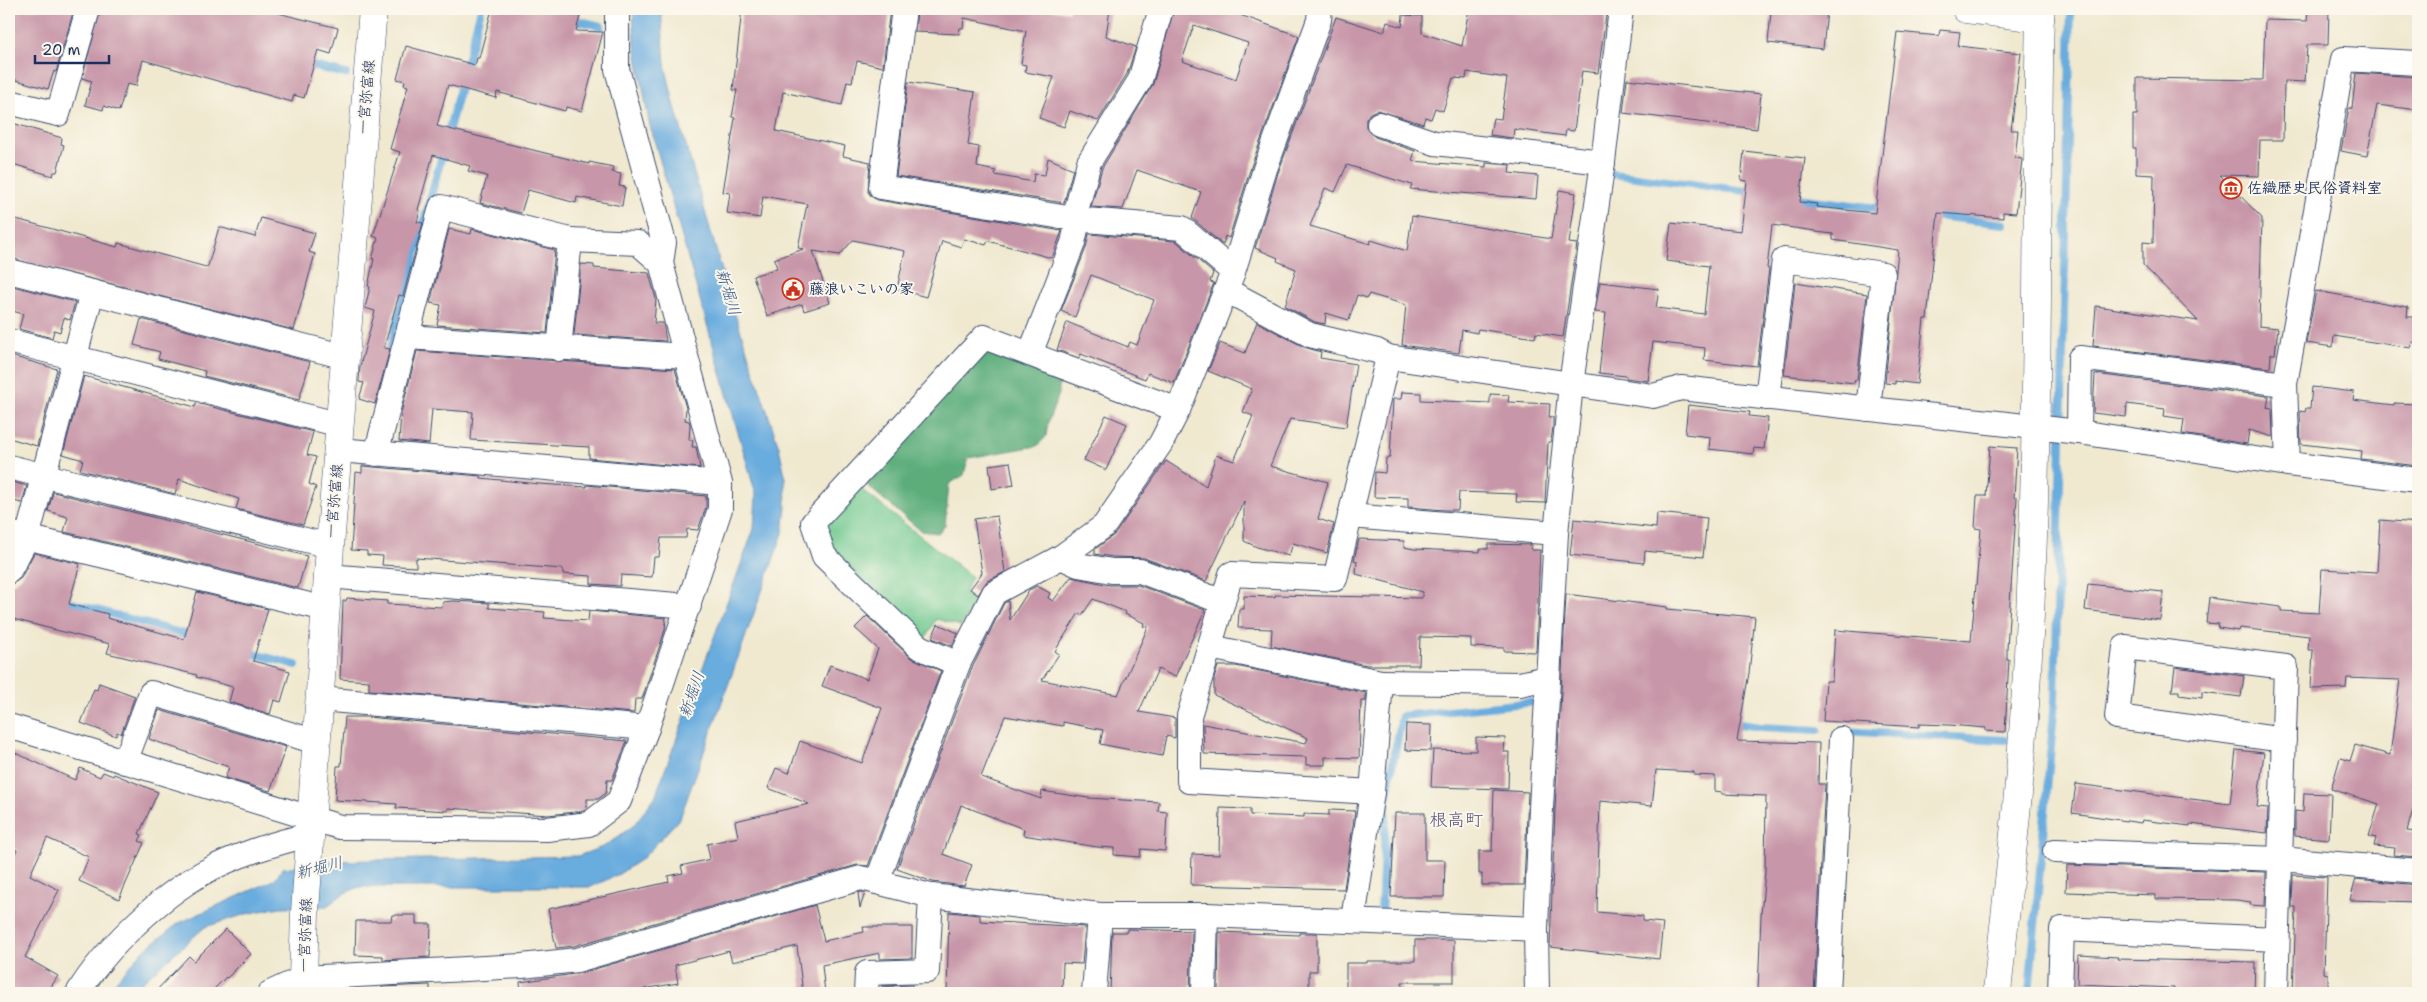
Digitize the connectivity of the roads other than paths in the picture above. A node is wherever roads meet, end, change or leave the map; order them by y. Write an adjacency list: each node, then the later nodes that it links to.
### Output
1 (88, 9): 11 (street)
2 (373, 9): 25 (street, 一宮弥富線)
3 (617, 9): 16 (street)
4 (904, 9): 14 (street)
5 (1160, 9): 14 (street)
6 (1320, 9): 18 (street)
7 (1621, 9): 13 (street)
8 (1966, 9): 9 (street)
9 (2040, 13): 33 (street)
10 (2418, 63): 29 (street)
11 (9, 102)
12 (1380, 124): 13 (street)
13 (1603, 162): 28 (street)
14 (1076, 219): 18 (street); 23 (street)
15 (570, 240): 16 (street); 20 (street); 22 (street)
16 (661, 263): 24 (street)
17 (9, 271): 19 (street)
18 (1230, 281): 26 (street); 32 (street)
19 (92, 292): 25 (street); 27 (street)
20 (408, 337): 22 (street); 36 (street)
21 (9, 340): 27 (street)
22 (559, 349): 24 (street)
23 (1030, 354): 32 (street); 53 (street)
24 (685, 356): 41 (street)
25 (346, 357): 35 (street, 一宮弥富線)
26 (1388, 357): 28 (street); 42 (street)
27 (74, 358): 35 (street); 39 (street)
28 (1570, 384): 30 (street); 43 (street)
29 (2285, 384): 34 (street); 37 (street)
30 (1767, 398): 31 (street); 31 (street)
31 (1868, 409): 33 (street)
32 (1178, 410): 46 (street)
33 (2040, 428): 34 (street); 83 (street)
34 (2075, 432): 37 (street)
35 (340, 438): 36 (street); 45 (street, 一宮弥富線)
36 (376, 454): 41 (street)
37 (2288, 464): 40 (street)
38 (9, 467): 39 (street)
39 (43, 476): 44 (street); 45 (street)
40 (2418, 480)
41 (720, 483): 50 (street)
42 (1350, 516): 43 (street); 49 (street)
43 (1556, 533): 54 (street)
44 (18, 535): 47 (street); 51 (street)
45 (330, 546): 48 (street, 一宮弥富線)
46 (1061, 557): 49 (street); 53 (street)
47 (9, 571)
48 (328, 576): 50 (street); 51 (street, 一宮弥富線)
49 (1223, 602): 52 (street)
50 (689, 606): 58 (street)
51 (326, 609): 56 (street, 一宮弥富線)
52 (1210, 646): 55 (street); 63 (street)
53 (958, 664): 68 (street)
54 (1546, 678): 55 (street); 73 (street)
55 (1381, 682): 63 (street)
56 (320, 699): 58 (street); 61 (street, 一宮弥富線)
57 (9, 726): 62 (street)
58 (647, 728): 64 (street)
59 (1841, 739): 82 (street)
60 (2284, 740): 60 (street); 66 (street)
61 (317, 742): 62 (street); 64 (street, 一宮弥富線)
62 (125, 762): 64 (street)
63 (1372, 792): 72 (street)
64 (310, 834): 75 (street, 一宮弥富線); 76 (street)
65 (2055, 850): 66 (street)
66 (2280, 859): 67 (street); 74 (street)
67 (2418, 871)
68 (877, 882): 69 (street); 75 (street)
69 (931, 896): 70 (street); 78 (street)
70 (1100, 915): 71 (street); 79 (street)
71 (1206, 915): 72 (street); 80 (street)
72 (1353, 920): 73 (street)
73 (1536, 929): 81 (street)
74 (2277, 939): 84 (street); 85 (street)
75 (305, 986): 77 (street)
76 (78, 993)
77 (270, 993)
78 (866, 993)
79 (1094, 993)
80 (1204, 993)
81 (1537, 993)
82 (1828, 993)
83 (1997, 993)
84 (2060, 993)
85 (2276, 993)

